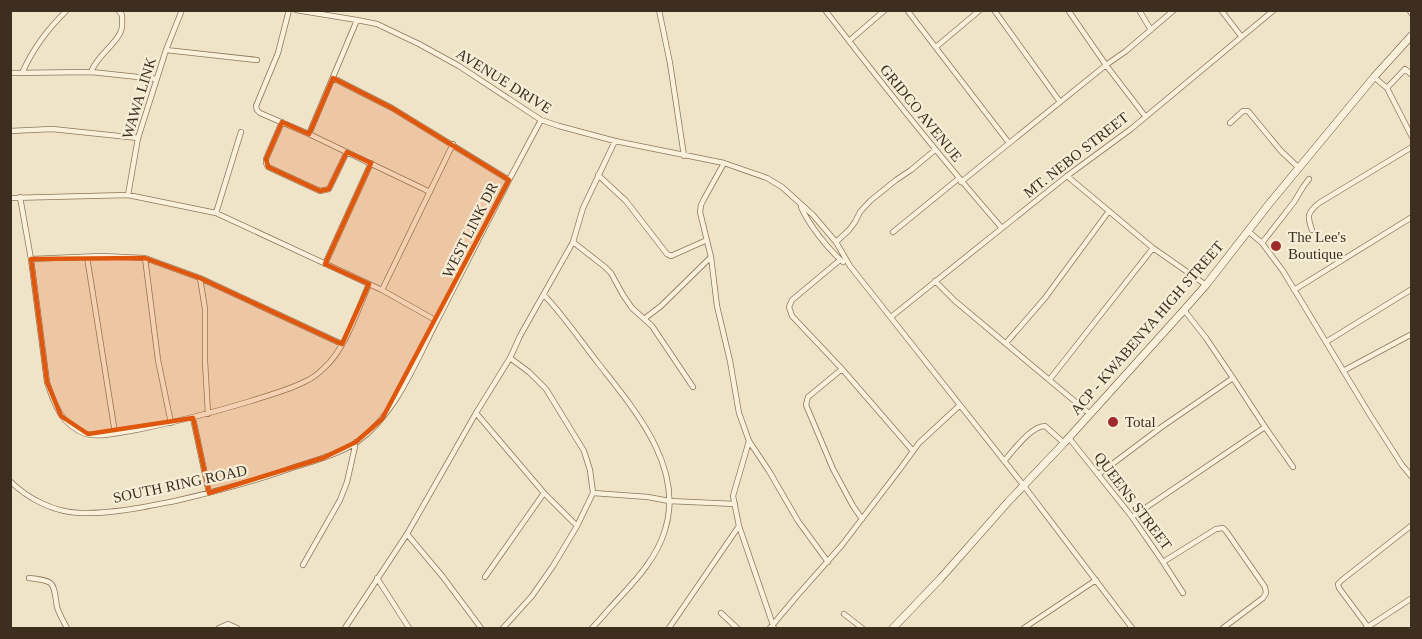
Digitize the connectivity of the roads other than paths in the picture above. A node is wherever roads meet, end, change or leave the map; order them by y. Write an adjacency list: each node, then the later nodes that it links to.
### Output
1 (67, 10): 30 (street)
2 (118, 10): 28 (street)
3 (182, 10): 25 (street, WAWA LINK)
4 (288, 10): 39 (street)
5 (296, 10): 19 (street, AVENUE DRIVE)
6 (659, 10): 52 (street)
7 (825, 10): 23 (street, GRIDCO AVENUE)
8 (885, 10): 23 (street)
9 (907, 10): 24 (street)
10 (980, 10): 24 (street)
11 (994, 10): 36 (street)
12 (1068, 10): 27 (street)
13 (1139, 10): 20 (street)
14 (1174, 10): 20 (street)
15 (1221, 10): 22 (street)
16 (1274, 10): 22 (street, MT. NEBO STREET)
17 (1409, 10): 18 (street)
18 (1412, 14)
19 (357, 20): 33 (street); 38 (street, AVENUE DRIVE)
20 (1150, 30): 27 (street)
21 (1412, 35): 32 (main road, ACP - KWABENYA HIGH STREET)
22 (1241, 36): 37 (street, MT. NEBO STREET)
23 (849, 41): 50 (street, GRIDCO AVENUE)
24 (936, 47): 47 (street)
25 (166, 50): 26 (street); 34 (street, WAWA LINK)
26 (257, 60)
27 (1106, 66): 36 (street); 37 (street)
28 (91, 72): 30 (street); 34 (street)
29 (10, 73): 30 (street)
30 (22, 73)
31 (1412, 75): 35 (street)
32 (1374, 77): 35 (street); 55 (main road, ACP - KWABENYA HIGH STREET)
33 (333, 78): 43 (street); 48 (street, WEST LINK DR)
34 (156, 79): 45 (street, WAWA LINK)
35 (1387, 88): 44 (street)
36 (1060, 102): 47 (street)
37 (1145, 116): 57 (street, MT. NEBO STREET)
38 (541, 120): 46 (street, AVENUE DRIVE); 59 (street)
39 (282, 122): 43 (street); 51 (street)
40 (1230, 123): 55 (street)
41 (10, 131): 45 (street)
42 (240, 132): 67 (street)
43 (309, 134): 51 (street)
44 (1412, 137)
45 (138, 138): 62 (street, WAWA LINK)
46 (615, 141): 52 (street, AVENUE DRIVE); 56 (street)
47 (1009, 142): 60 (street)
48 (453, 144): 59 (street, WEST LINK DR); 61 (street)
49 (1412, 147): 70 (street)
50 (935, 150): 60 (street, GRIDCO AVENUE); 75 (street)
51 (347, 152): 53 (street)
52 (684, 156): 54 (street, AVENUE DRIVE)
53 (371, 163): 61 (street); 83 (street)
54 (724, 163): 65 (street, AVENUE DRIVE); 73 (street)
55 (1299, 168): 71 (main road, ACP - KWABENYA HIGH STREET)
56 (598, 175): 73 (street); 74 (street)
57 (1067, 176): 66 (street); 69 (street, MT. NEBO STREET)
58 (1309, 179): 76 (street)
59 (509, 180): 96 (street, WEST LINK DR)
60 (960, 180): 69 (street, GRIDCO AVENUE); 72 (street)
61 (430, 192): 90 (street)
62 (128, 195): 63 (street); 67 (street)
63 (20, 197): 64 (street); 80 (street)
64 (10, 198)
65 (800, 204): 75 (street, AVENUE DRIVE); 82 (street)
66 (1109, 211): 77 (street); 99 (street)
67 (216, 213): 83 (street)
68 (1412, 217): 91 (street)
69 (1001, 227): 86 (street, MT. NEBO STREET)
70 (1312, 230)
71 (1248, 231): 76 (street); 88 (main road, ACP - KWABENYA HIGH STREET)
72 (893, 232)
73 (707, 240): 79 (street)
74 (573, 242): 92 (street); 95 (street)
75 (836, 242): 84 (street, AVENUE DRIVE)
76 (1262, 243): 91 (street)
77 (1153, 248): 88 (street); 105 (street)
78 (87, 257): 80 (street); 81 (street); 114 (street)
79 (711, 257): 95 (street); 116 (street)
80 (31, 258): 114 (street)
81 (145, 258): 85 (street); 112 (street)
82 (840, 260): 84 (street); 102 (street)
83 (325, 264): 87 (street)
84 (850, 266): 94 (street)
85 (200, 278): 100 (street); 109 (street)
86 (935, 281): 94 (street, MT. NEBO STREET); 99 (street)
87 (369, 284): 90 (street); 100 (street)
88 (1206, 285): 93 (main road, ACP - KWABENYA HIGH STREET)
89 (1412, 289): 98 (street)
90 (382, 290): 96 (street)
91 (1294, 291): 98 (street)
92 (544, 295): 101 (street); 128 (street)
93 (1184, 310): 104 (street); 110 (main road, ACP - KWABENYA HIGH STREET)
94 (891, 317): 107 (street)
95 (644, 320): 106 (street)
96 (437, 321): 117 (street, WEST LINK DR)
97 (1412, 334): 103 (street)
98 (1326, 342): 103 (street)
99 (1006, 343): 105 (street)
100 (342, 345): 109 (street)
101 (510, 358): 108 (street); 127 (street)
102 (842, 369): 118 (street); 131 (street)
103 (1343, 371): 122 (street)
104 (1233, 378): 113 (street); 121 (street)
105 (1050, 379): 110 (street)
106 (693, 387)
107 (960, 405): 118 (street); 119 (street)
108 (476, 413): 126 (street); 135 (street)
109 (208, 414): 111 (street)
110 (1090, 414): 115 (main road, ACP - KWABENYA HIGH STREET)
111 (193, 418): 112 (street); 125 (street)
112 (171, 423): 114 (street)
113 (1265, 427): 120 (street); 130 (street)
114 (115, 433)
115 (1067, 440): 119 (street, QUEENS STREET); 121 (street, QUEENS STREET); 124 (main road, ACP - KWABENYA HIGH STREET)
116 (749, 441): 129 (street); 136 (street)
117 (356, 442): 125 (street, SOUTH RING ROAD); 138 (street)
118 (913, 451): 131 (street)
119 (1004, 460): 124 (street)
120 (1293, 467)
121 (1099, 474): 130 (street, QUEENS STREET)
122 (1412, 477)
123 (10, 482): 125 (street, SOUTH RING ROAD)
124 (1024, 486): 142 (street); 159 (main road, ACP - KWABENYA HIGH STREET)
125 (209, 493)
126 (544, 493): 133 (street); 139 (street)
127 (593, 493): 128 (street); 133 (street)
128 (669, 501): 129 (street); 155 (street)
129 (735, 504): 134 (street)
130 (1132, 516): 137 (street, QUEENS STREET)
131 (862, 519): 136 (street)
132 (1412, 525): 163 (street)
133 (577, 526): 154 (street)
134 (739, 526): 147 (street); 156 (street)
135 (407, 534): 141 (street); 153 (street)
136 (828, 562): 147 (street)
137 (1163, 562): 143 (street); 162 (street, QUEENS STREET)
138 (303, 565)
139 (485, 577)
140 (29, 578): 148 (street)
141 (377, 578): 151 (street); 152 (street)
142 (1096, 580): 160 (street); 161 (street)
143 (1183, 593)
144 (1412, 598): 163 (street)
145 (721, 613): 157 (street)
146 (844, 614): 158 (street)
147 (773, 627)
148 (67, 628)
149 (219, 628): 150 (street)
150 (237, 628)
151 (345, 628)
152 (409, 628)
153 (481, 628)
154 (503, 628)
155 (592, 628)
156 (669, 628)
157 (737, 628)
158 (862, 628)
159 (893, 628)
160 (1024, 628)
161 (1130, 628)
162 (1223, 628)
163 (1367, 628)

